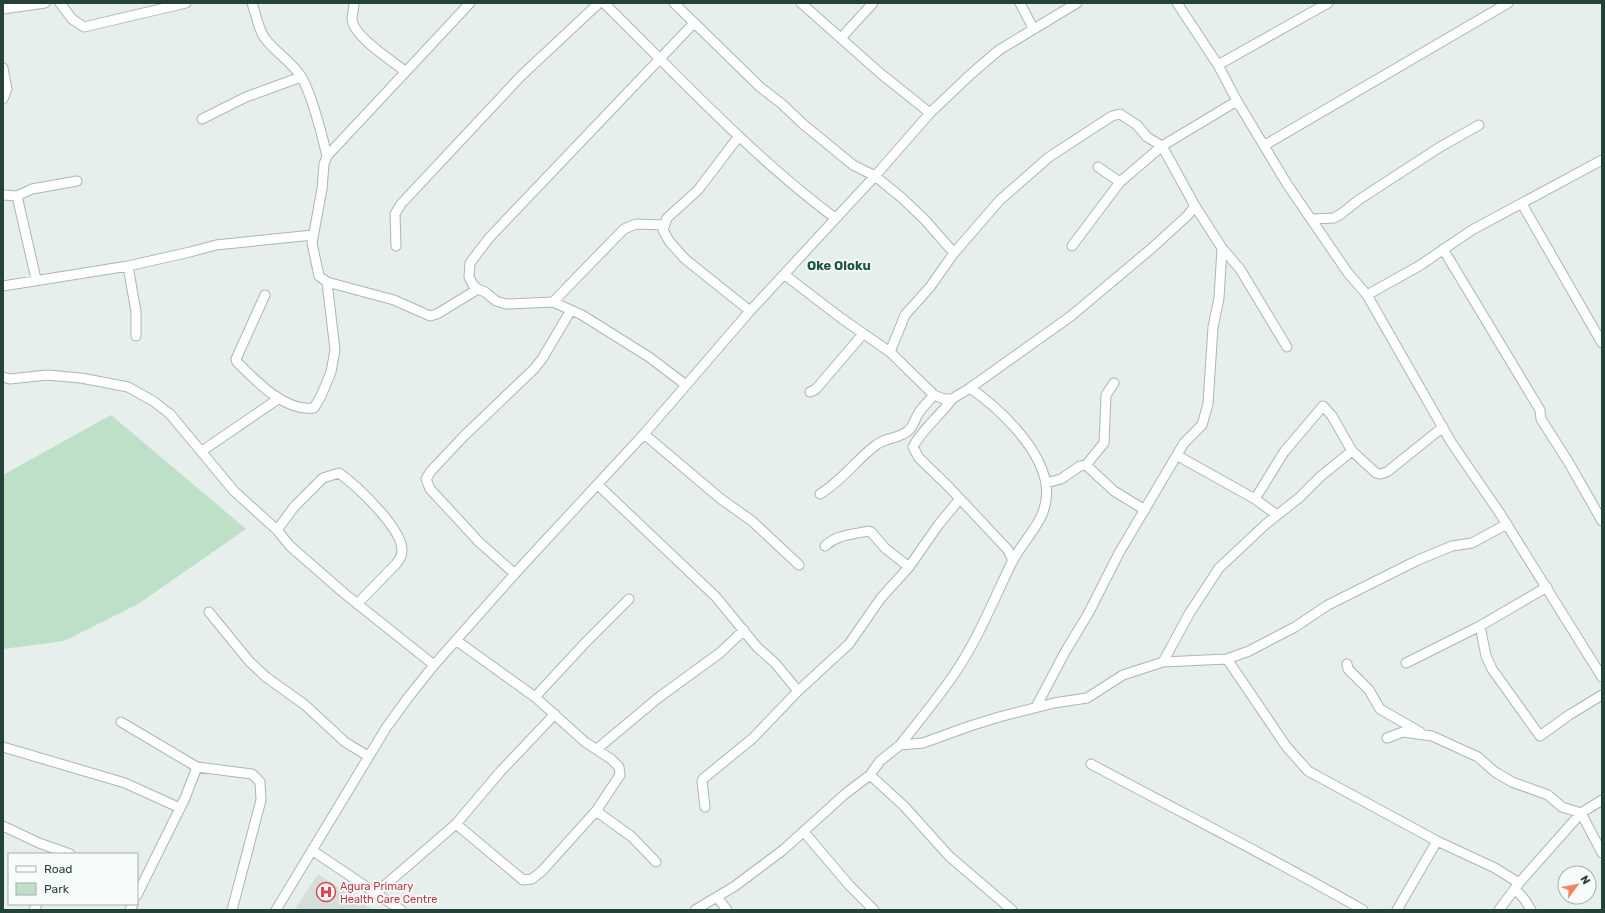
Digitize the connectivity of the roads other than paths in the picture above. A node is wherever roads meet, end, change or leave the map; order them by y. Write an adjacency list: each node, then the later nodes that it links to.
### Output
1 (45, 3): 17 (street)
2 (60, 3): 3 (street)
3 (186, 3)
4 (252, 3): 25 (street)
5 (354, 3): 24 (street)
6 (470, 3): 24 (street)
7 (599, 3): 48 (street)
8 (604, 3): 21 (street)
9 (674, 3): 18 (street)
10 (801, 3): 20 (street)
11 (873, 3): 20 (street)
12 (1020, 3): 19 (street)
13 (1077, 3): 19 (street)
14 (1177, 3): 22 (street)
15 (1328, 3): 22 (street)
16 (1508, 3): 33 (street)
17 (3, 10)
18 (694, 23): 21 (street); 37 (street)
19 (1033, 28): 28 (street)
20 (840, 38): 28 (street)
21 (661, 59): 31 (street); 58 (street)
22 (1218, 65): 27 (street)
23 (3, 68): 26 (street)
24 (405, 71): 34 (street)
25 (302, 77): 29 (street); 34 (street)
26 (3, 99)
27 (1237, 101): 32 (street); 33 (street)
28 (930, 113): 37 (street)
29 (202, 118)
30 (1479, 125): 45 (street)
31 (739, 136): 44 (street); 46 (street)
32 (1162, 146): 39 (street); 43 (street); 52 (street)
33 (1265, 146): 45 (street)
34 (327, 156): 47 (street)
35 (1602, 160): 42 (street)
36 (1098, 167): 39 (street)
37 (876, 176): 44 (street); 52 (street)
38 (77, 181): 41 (street)
39 (1120, 182): 49 (street)
40 (3, 194): 41 (street)
41 (17, 196): 55 (street)
42 (1522, 204): 51 (street); 66 (street)
43 (1195, 206): 50 (street); 72 (street)
44 (835, 218): 54 (street)
45 (1312, 219): 60 (street)
46 (664, 225): 61 (street); 63 (street)
47 (313, 235): 53 (street); 56 (street)
48 (396, 246)
49 (1072, 246)
50 (1222, 248): 67 (street); 81 (street)
51 (1443, 249): 60 (street); 90 (street)
52 (954, 253): 68 (street)
53 (128, 266): 55 (street); 65 (street)
54 (785, 275): 63 (street); 64 (street)
55 (36, 279): 57 (street)
56 (327, 282): 58 (street); 75 (street)
57 (3, 286)
58 (478, 289): 61 (street)
59 (265, 295): 75 (street)
60 (1366, 296): 77 (street)
61 (553, 302): 62 (street)
62 (571, 310): 71 (street); 97 (street)
63 (750, 312): 71 (street)
64 (863, 334): 68 (street); 73 (street)
65 (136, 336)
66 (1602, 342)
67 (1287, 347)
68 (890, 352): 74 (street)
69 (5, 381): 79 (street)
70 (1114, 383): 82 (street)
71 (686, 385): 78 (street)
72 (970, 388): 76 (street); 83 (street)
73 (810, 392)
74 (934, 394): 76 (street); 85 (street)
75 (278, 399): 79 (street)
76 (952, 399): 87 (street)
77 (1443, 427): 80 (street); 91 (street)
78 (644, 434): 84 (street); 95 (street)
79 (202, 451): 92 (street)
80 (1352, 451): 86 (street); 89 (street)
81 (1178, 456): 86 (street); 88 (street)
82 (1086, 465): 83 (street); 88 (street)
83 (1046, 483): 94 (street)
84 (598, 485): 97 (street); 103 (street)
85 (820, 494)
86 (1255, 499): 89 (street)
87 (959, 500): 94 (street); 96 (street)
88 (1145, 510): 114 (street)
89 (1277, 515): 106 (street)
90 (1602, 521)
91 (1507, 524): 98 (street); 105 (street)
92 (277, 530): 100 (street); 100 (street)
93 (825, 546): 96 (street)
94 (1013, 561): 119 (street)
95 (799, 565)
96 (909, 567): 111 (street)
97 (515, 574): 104 (street)
98 (1547, 587): 102 (street); 110 (street)
99 (629, 599): 113 (street)
100 (357, 604): 109 (street)
101 (209, 612): 122 (street)
102 (1480, 626): 107 (street); 112 (street)
103 (744, 630): 111 (street); 121 (street)
104 (457, 640): 109 (street); 113 (street)
105 (1227, 659): 106 (street); 134 (street)
106 (1163, 662): 114 (street)
107 (1406, 663)
108 (1347, 664): 117 (street)
109 (434, 665): 122 (street)
110 (1602, 677)
111 (798, 691): 127 (street)
112 (1602, 695)
113 (536, 697): 115 (street)
114 (1036, 707): 119 (street)
115 (554, 714): 121 (street); 131 (street)
116 (121, 722): 124 (street)
117 (1423, 734): 118 (street); 130 (street)
118 (1387, 738)
119 (900, 745): 125 (street)
120 (3, 746): 128 (street)
121 (596, 749): 129 (street)
122 (368, 756): 135 (street)
123 (1091, 764): 151 (street)
124 (197, 767): 128 (street); 144 (street)
125 (870, 775): 133 (street); 150 (street)
126 (1602, 800): 130 (street)
127 (706, 807)
128 (180, 808): 139 (street)
129 (596, 811): 131 (street); 138 (street)
130 (1581, 813): 137 (street); 140 (street)
131 (456, 824): 142 (street)
132 (3, 826): 136 (street)
133 (804, 832): 143 (street); 149 (street)
134 (1437, 841): 140 (street); 152 (street)
135 (313, 851): 142 (street); 145 (street)
136 (59, 853)
137 (1602, 853)
138 (656, 862)
139 (141, 879): 141 (street)
140 (1517, 886): 153 (street); 154 (street)
141 (138, 891)
142 (376, 893): 146 (street)
143 (717, 897): 147 (street); 148 (street)
144 (232, 910)
145 (276, 910)
146 (401, 910)
147 (695, 910)
148 (727, 910)
149 (874, 910)
150 (1012, 910)
151 (1364, 910)
152 (1396, 910)
153 (1499, 910)
154 (1530, 910)

